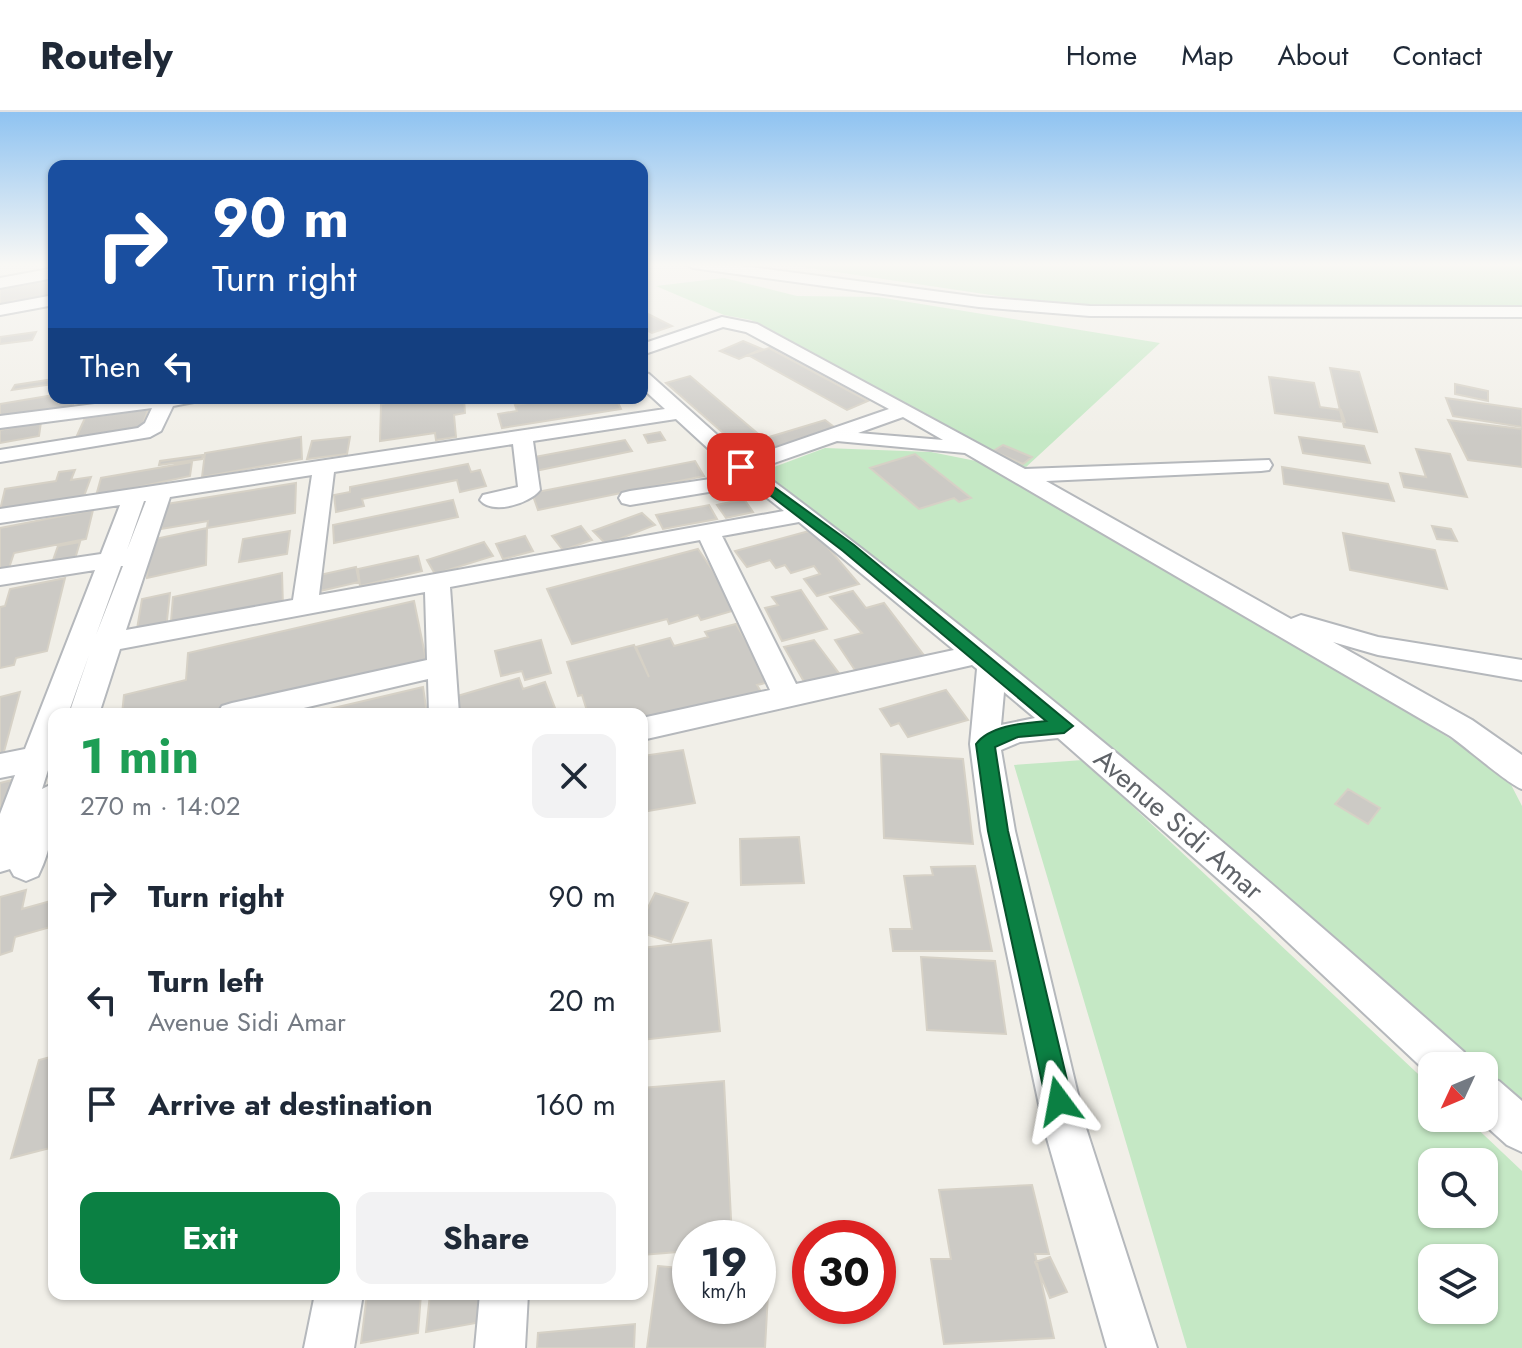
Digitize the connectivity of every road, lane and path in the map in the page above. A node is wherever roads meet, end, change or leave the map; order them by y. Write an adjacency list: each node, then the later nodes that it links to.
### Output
1 (27, 323): 2 (street)
2 (0, 327)
3 (648, 348): 8 (street)
4 (648, 385): 9 (street, Avenue Sidi Amar)
5 (141, 404): 10 (street)
6 (164, 404): 15 (street)
7 (635, 404): 11 (street)
8 (905, 410): 13 (street); 14 (street)
9 (679, 413): 11 (street); 18 (street, Avenue Sidi Amar)
10 (0, 422)
11 (606, 424): 12 (street)
12 (522, 437): 17 (street); 22 (street)
13 (831, 437): 14 (street); 18 (street)
14 (967, 448): 19 (street)
15 (0, 456)
16 (1261, 465): 19 (street)
17 (324, 467): 20 (street); 30 (street)
18 (749, 473): 21 (street); 23 (street, Avenue Sidi Amar)
19 (1017, 476): 29 (street)
20 (148, 494): 24 (street); 26 (street)
21 (630, 498)
22 (491, 500)
23 (803, 514): 25 (street); 34 (street, Avenue Sidi Amar)
24 (0, 516)
25 (708, 532): 28 (street); 38 (street)
26 (127, 558): 27 (street); 31 (street); 33 (street)
27 (0, 577)
28 (437, 583): 30 (street); 35 (street)
29 (1235, 600): 32 (street); 36 (street)
30 (305, 607): 31 (street)
31 (109, 643): 33 (street); 40 (street)
32 (1378, 646): 36 (street); 37 (street)
33 (78, 648): 39 (street)
34 (984, 661): 38 (street); 43 (street, Avenue Sidi Amar); 45 (street)
35 (442, 666): 41 (street); 42 (street)
36 (1349, 666): 48 (street)
37 (1522, 670)
38 (788, 697): 44 (street)
39 (60, 708)
40 (86, 708)
41 (258, 708)
42 (444, 708)
43 (1064, 726): 45 (street); 51 (street, Avenue Sidi Amar)
44 (648, 728)
45 (985, 744): 58 (street)
46 (45, 756): 47 (street); 50 (street)
47 (0, 766)
48 (1522, 777)
49 (48, 808): 50 (street)
50 (20, 864)
51 (1435, 1052)
52 (1498, 1109): 53 (street)
53 (1522, 1130)
54 (338, 1300): 56 (street)
55 (504, 1300): 57 (street)
56 (329, 1348)
57 (500, 1348)
58 (1132, 1348)

